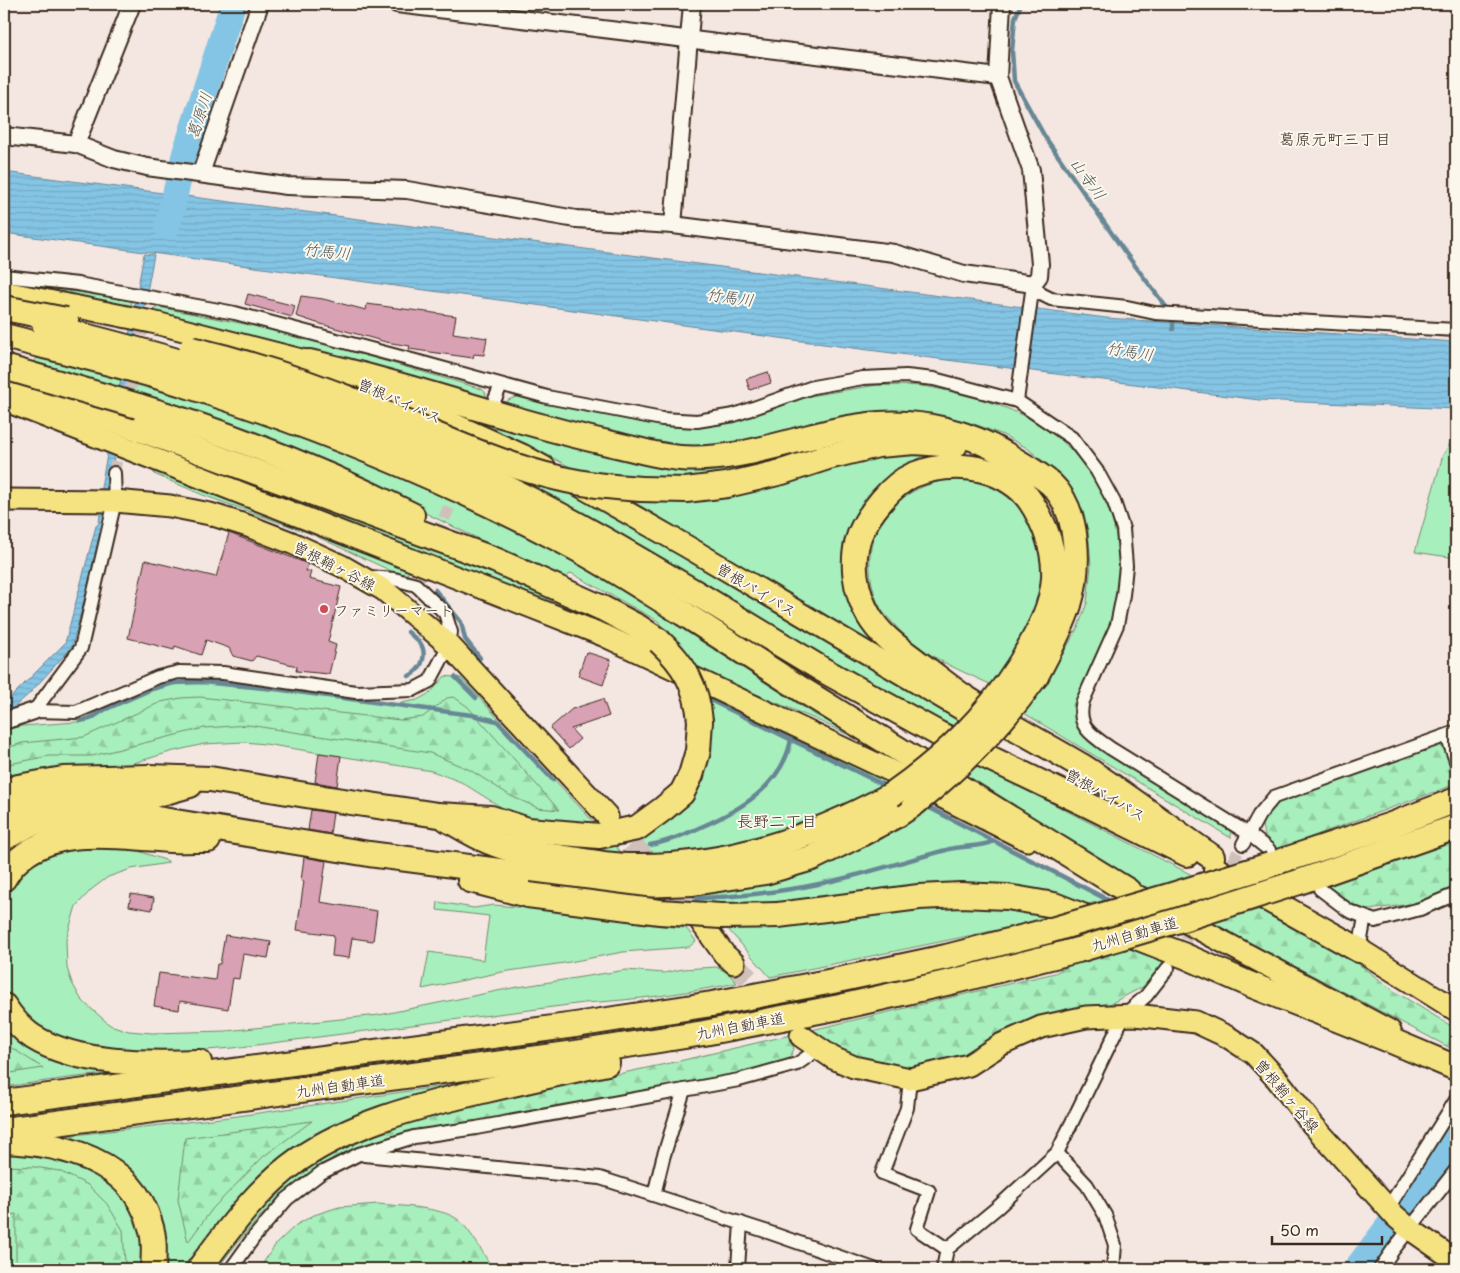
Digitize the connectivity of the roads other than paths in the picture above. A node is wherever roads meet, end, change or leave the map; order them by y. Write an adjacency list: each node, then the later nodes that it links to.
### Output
1 (132, 4): 9 (street)
2 (260, 4): 10 (street)
3 (397, 4): 6 (street)
4 (692, 4): 6 (street)
5 (1002, 4): 7 (street)
6 (689, 38): 7 (street); 11 (street)
7 (998, 77): 13 (street)
8 (4, 136): 9 (street)
9 (76, 144): 10 (street)
10 (201, 173): 11 (street)
11 (673, 225): 13 (street)
12 (4, 276): 15 (street)
13 (1033, 284): 19 (street); 27 (street)
14 (4, 292): 21 (main road, 曽根バイパス)
15 (151, 297): 17 (street); 24 (street)
16 (4, 308): 28 (highway, bridge)
17 (146, 312)
18 (4, 317): 58 (highway, bridge)
19 (1456, 330)
20 (4, 336): 54 (highway, bridge)
21 (309, 362): 28 (highway); 50 (main road, 曽根バイパス)
22 (4, 367): 32 (highway, bridge)
23 (4, 379): 32 (highway)
24 (501, 385): 25 (street); 27 (street)
25 (495, 399)
26 (4, 400): 54 (main road)
27 (1017, 401): 47 (street)
28 (1006, 455): 34 (highway)
29 (114, 473): 31 (street)
30 (4, 500): 31 (main road, 曽根鞘ヶ谷線)
31 (112, 501): 33 (main road, 曽根鞘ヶ谷線); 35 (street)
32 (495, 560): 42 (highway, bridge)
33 (449, 645): 35 (street); 43 (main road, 曽根鞘ヶ谷線)
34 (1028, 670): 42 (highway, bridge); 49 (highway, bridge); 50 (highway)
35 (34, 711): 36 (street)
36 (4, 721)
37 (1452, 734): 38 (street); 47 (street)
38 (1456, 761)
39 (210, 779): 40 (highway); 42 (highway); 44 (highway)
40 (4, 792)
41 (1456, 800): 51 (highway, 九州自動車道)
42 (438, 815)
43 (607, 816)
44 (4, 817)
45 (1456, 827): 53 (highway, 九州自動車道)
46 (4, 838): 48 (highway)
47 (1246, 839): 51 (street)
48 (285, 841): 49 (highway); 52 (highway)
49 (369, 854): 68 (highway, bridge)
50 (1212, 857): 58 (main road, 曽根バイパス)
51 (1270, 857): 67 (highway, 九州自動車道, bridge)
52 (4, 878)
53 (1309, 886): 56 (street); 62 (highway, 九州自動車道, bridge)
54 (1128, 891): 68 (main road)
55 (1456, 894): 56 (street)
56 (1365, 917): 58 (street)
57 (701, 922): 59 (main road)
58 (1359, 950): 63 (main road, 曽根バイパス)
59 (734, 963)
60 (1168, 968): 64 (street)
61 (4, 1006): 67 (highway)
62 (840, 1007): 73 (highway, 九州自動車道); 85 (highway)
63 (1456, 1010)
64 (1124, 1015): 69 (main road, 曽根鞘ヶ谷線); 75 (street); 79 (main road, 曽根鞘ヶ谷線)
65 (801, 1036): 66 (main road, 曽根鞘ヶ谷線)
66 (820, 1048): 69 (main road, 曽根鞘ヶ谷線); 70 (street)
67 (318, 1059): 72 (highway, 九州自動車道)
68 (1456, 1067)
69 (910, 1079): 82 (street)
70 (684, 1090): 76 (street); 78 (street)
71 (1456, 1100): 79 (street)
72 (4, 1102)
73 (4, 1130)
74 (4, 1141): 84 (highway)
75 (1057, 1153): 82 (street); 90 (street)
76 (359, 1154): 78 (street); 86 (street)
77 (1456, 1170): 81 (street)
78 (654, 1195): 80 (street)
79 (1388, 1208): 81 (main road, 曽根鞘ヶ谷線)
80 (741, 1223): 87 (street); 88 (street)
81 (1410, 1229): 83 (main road, 曽根鞘ヶ谷線); 91 (street)
82 (947, 1248): 89 (street)
83 (1456, 1261)
84 (153, 1269)
85 (199, 1269)
86 (231, 1269)
87 (740, 1269)
88 (874, 1269)
89 (943, 1269)
90 (1113, 1269)
91 (1380, 1269)

